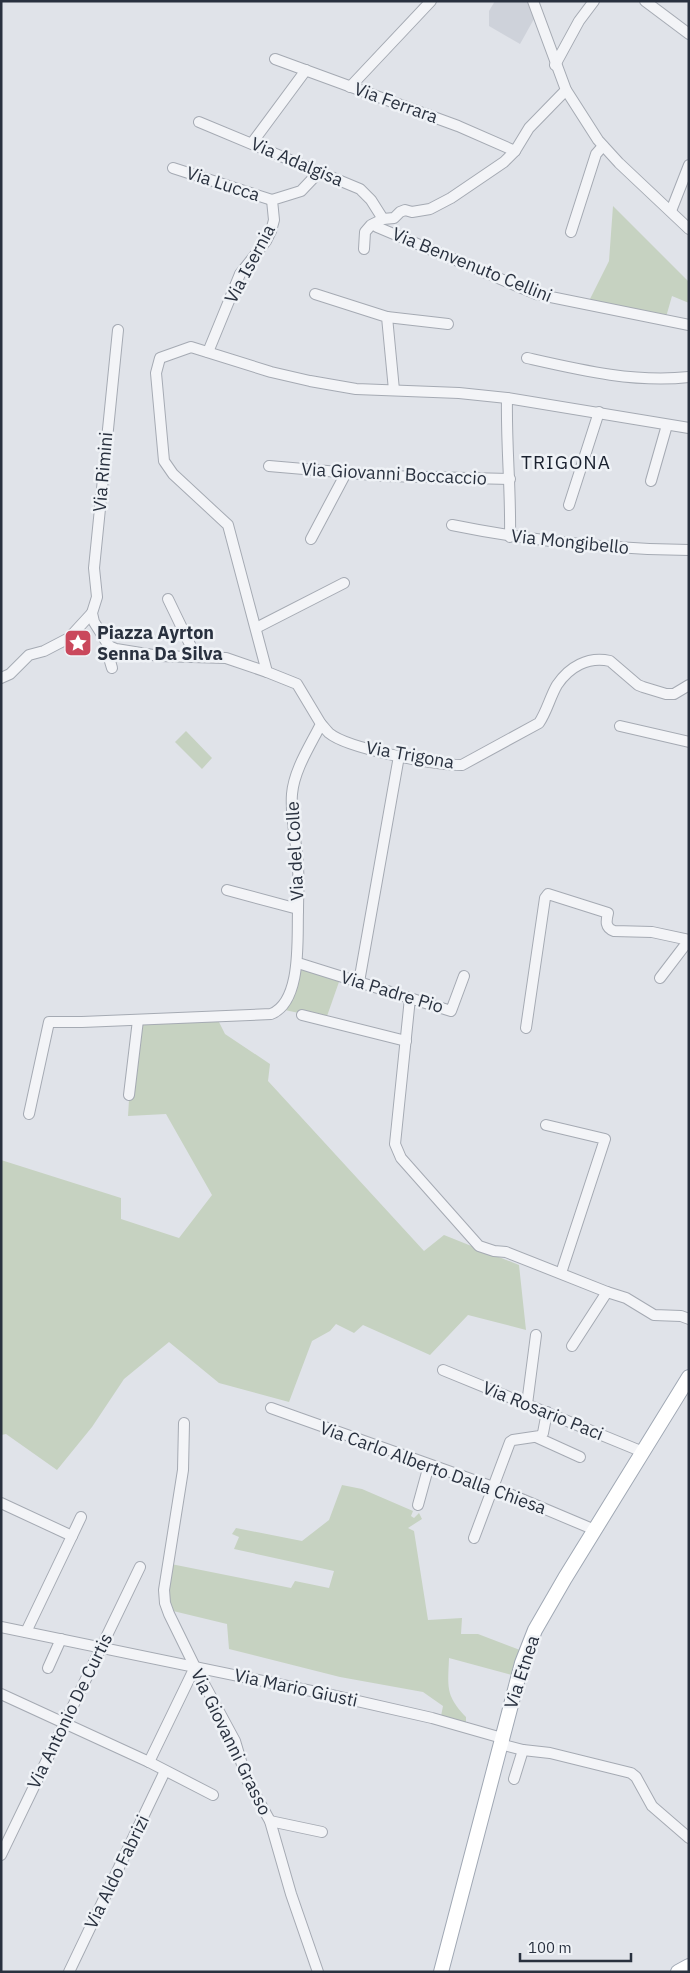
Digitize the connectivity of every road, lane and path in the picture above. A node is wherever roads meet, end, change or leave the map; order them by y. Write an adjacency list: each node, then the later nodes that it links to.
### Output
1 (431, 1): 9 (street)
2 (533, 1): 7 (street)
3 (594, 1): 7 (street)
4 (645, 1): 5 (street)
5 (689, 34)
6 (275, 59): 8 (street, Via Ferrara)
7 (555, 65): 10 (street)
8 (306, 70): 9 (street, Via Ferrara); 12 (street)
9 (350, 87): 14 (street, Via Ferrara)
10 (566, 90): 13 (street); 14 (street)
11 (199, 122): 12 (street, Via Adalgisa)
12 (252, 143): 17 (street, Via Adalgisa)
13 (602, 146): 19 (street); 22 (street)
14 (515, 151): 20 (street)
15 (689, 165): 19 (street)
16 (173, 168): 18 (street, Via Lucca)
17 (320, 171): 18 (street, Via Isernia); 20 (street, Via Adalgisa)
18 (272, 200): 29 (street, Via Isernia)
19 (671, 211): 21 (street)
20 (378, 221): 23 (street); 27 (street, Via Benvenuto Cellini)
21 (689, 229)
22 (571, 232)
23 (364, 249)
24 (315, 294): 25 (street)
25 (387, 317): 26 (street); 32 (street)
26 (448, 324)
27 (689, 326)
28 (118, 330): 48 (street, Via Rimini)
29 (208, 352): 32 (street); 49 (street)
30 (527, 358): 31 (street)
31 (689, 377)
32 (394, 390): 33 (street)
33 (507, 398): 34 (street); 39 (street)
34 (599, 412): 35 (street); 41 (street)
35 (667, 424): 36 (street); 40 (street)
36 (689, 428)
37 (273, 467): 38 (street, Via Giovanni Boccaccio)
38 (346, 473): 39 (street, Via Giovanni Boccaccio); 44 (street)
39 (510, 479): 43 (street)
40 (651, 481)
41 (568, 505)
42 (452, 526): 43 (street, Via Mongibello)
43 (510, 537): 45 (street, Via Mongibello)
44 (312, 539)
45 (689, 550)
46 (344, 583): 49 (street)
47 (168, 599): 51 (street)
48 (92, 613): 50 (street); 54 (street)
49 (256, 628): 53 (street)
50 (109, 646): 51 (street); 52 (street)
51 (196, 657): 53 (street)
52 (112, 668)
53 (268, 672): 56 (street)
54 (1, 678)
55 (689, 685): 59 (street, Via Trigona)
56 (321, 724): 59 (street, Via Trigona); 61 (street, Via del Colle)
57 (620, 726): 58 (street)
58 (689, 742)
59 (399, 756): 66 (street)
60 (227, 890): 61 (street)
61 (298, 909): 63 (street, Via del Colle)
62 (689, 940): 65 (street); 70 (street)
63 (298, 963): 66 (street, Via Padre Pio); 69 (street, Via del Colle)
64 (464, 976): 67 (street, Via Padre Pio)
65 (660, 978)
66 (359, 982): 67 (street, Via Padre Pio)
67 (410, 998): 71 (street)
68 (302, 1016): 71 (street)
69 (138, 1020): 72 (street); 73 (street, Via del Colle)
70 (526, 1028)
71 (406, 1041): 75 (street)
72 (129, 1095)
73 (29, 1114)
74 (546, 1125): 75 (street)
75 (561, 1273): 76 (street)
76 (607, 1292): 77 (street); 79 (street)
77 (689, 1319)
78 (536, 1335): 82 (street)
79 (572, 1346)
80 (443, 1370): 82 (street, Via Rosario Paci)
81 (689, 1377): 87 (main road, Via Etnea)
82 (527, 1404): 84 (street, Via Rosario Paci)
83 (271, 1408): 89 (street, Via Carlo Alberto Dalla Chiesa)
84 (547, 1412): 86 (street); 87 (street, Via Rosario Paci)
85 (184, 1423): 102 (street, Via Giovanni Grasso)
86 (536, 1437): 88 (street); 90 (street)
87 (643, 1452): 94 (main road, Via Etnea)
88 (580, 1457)
89 (429, 1465): 90 (street, Via Carlo Alberto Dalla Chiesa); 92 (street)
90 (493, 1487): 94 (street, Via Carlo Alberto Dalla Chiesa); 96 (street)
91 (1, 1502): 95 (street)
92 (418, 1505)
93 (81, 1517): 95 (street)
94 (595, 1530): 106 (main road, Via Etnea)
95 (72, 1536): 99 (street)
96 (474, 1538)
97 (140, 1567): 101 (street, Via Antonio De Curtis)
98 (1, 1627): 99 (street, Via Mario Giusti)
99 (26, 1632): 100 (street, Via Mario Giusti)
100 (61, 1639): 101 (street, Via Mario Giusti); 103 (street)
101 (101, 1648): 102 (street, Via Mario Giusti); 105 (street, Via Antonio De Curtis)
102 (195, 1667): 106 (street, Via Mario Giusti); 108 (street); 112 (street, Via Giovanni Grasso)
103 (48, 1668)
104 (1, 1694): 105 (street)
105 (64, 1724): 108 (street); 115 (street, Via Antonio De Curtis)
106 (501, 1741): 107 (street, Via Mario Giusti); 119 (main road, Via Etnea)
107 (523, 1750): 110 (street); 114 (street, Via Mario Giusti)
108 (149, 1762): 109 (street)
109 (165, 1771): 111 (street); 117 (street, Via Aldo Fabrizi)
110 (514, 1779)
111 (213, 1795)
112 (270, 1821): 113 (street); 118 (street, Via Giovanni Grasso)
113 (322, 1832)
114 (689, 1838)
115 (1, 1855)
116 (689, 1966): 120 (main road)
117 (69, 1972)
118 (318, 1972)
119 (441, 1972)
120 (678, 1972)

